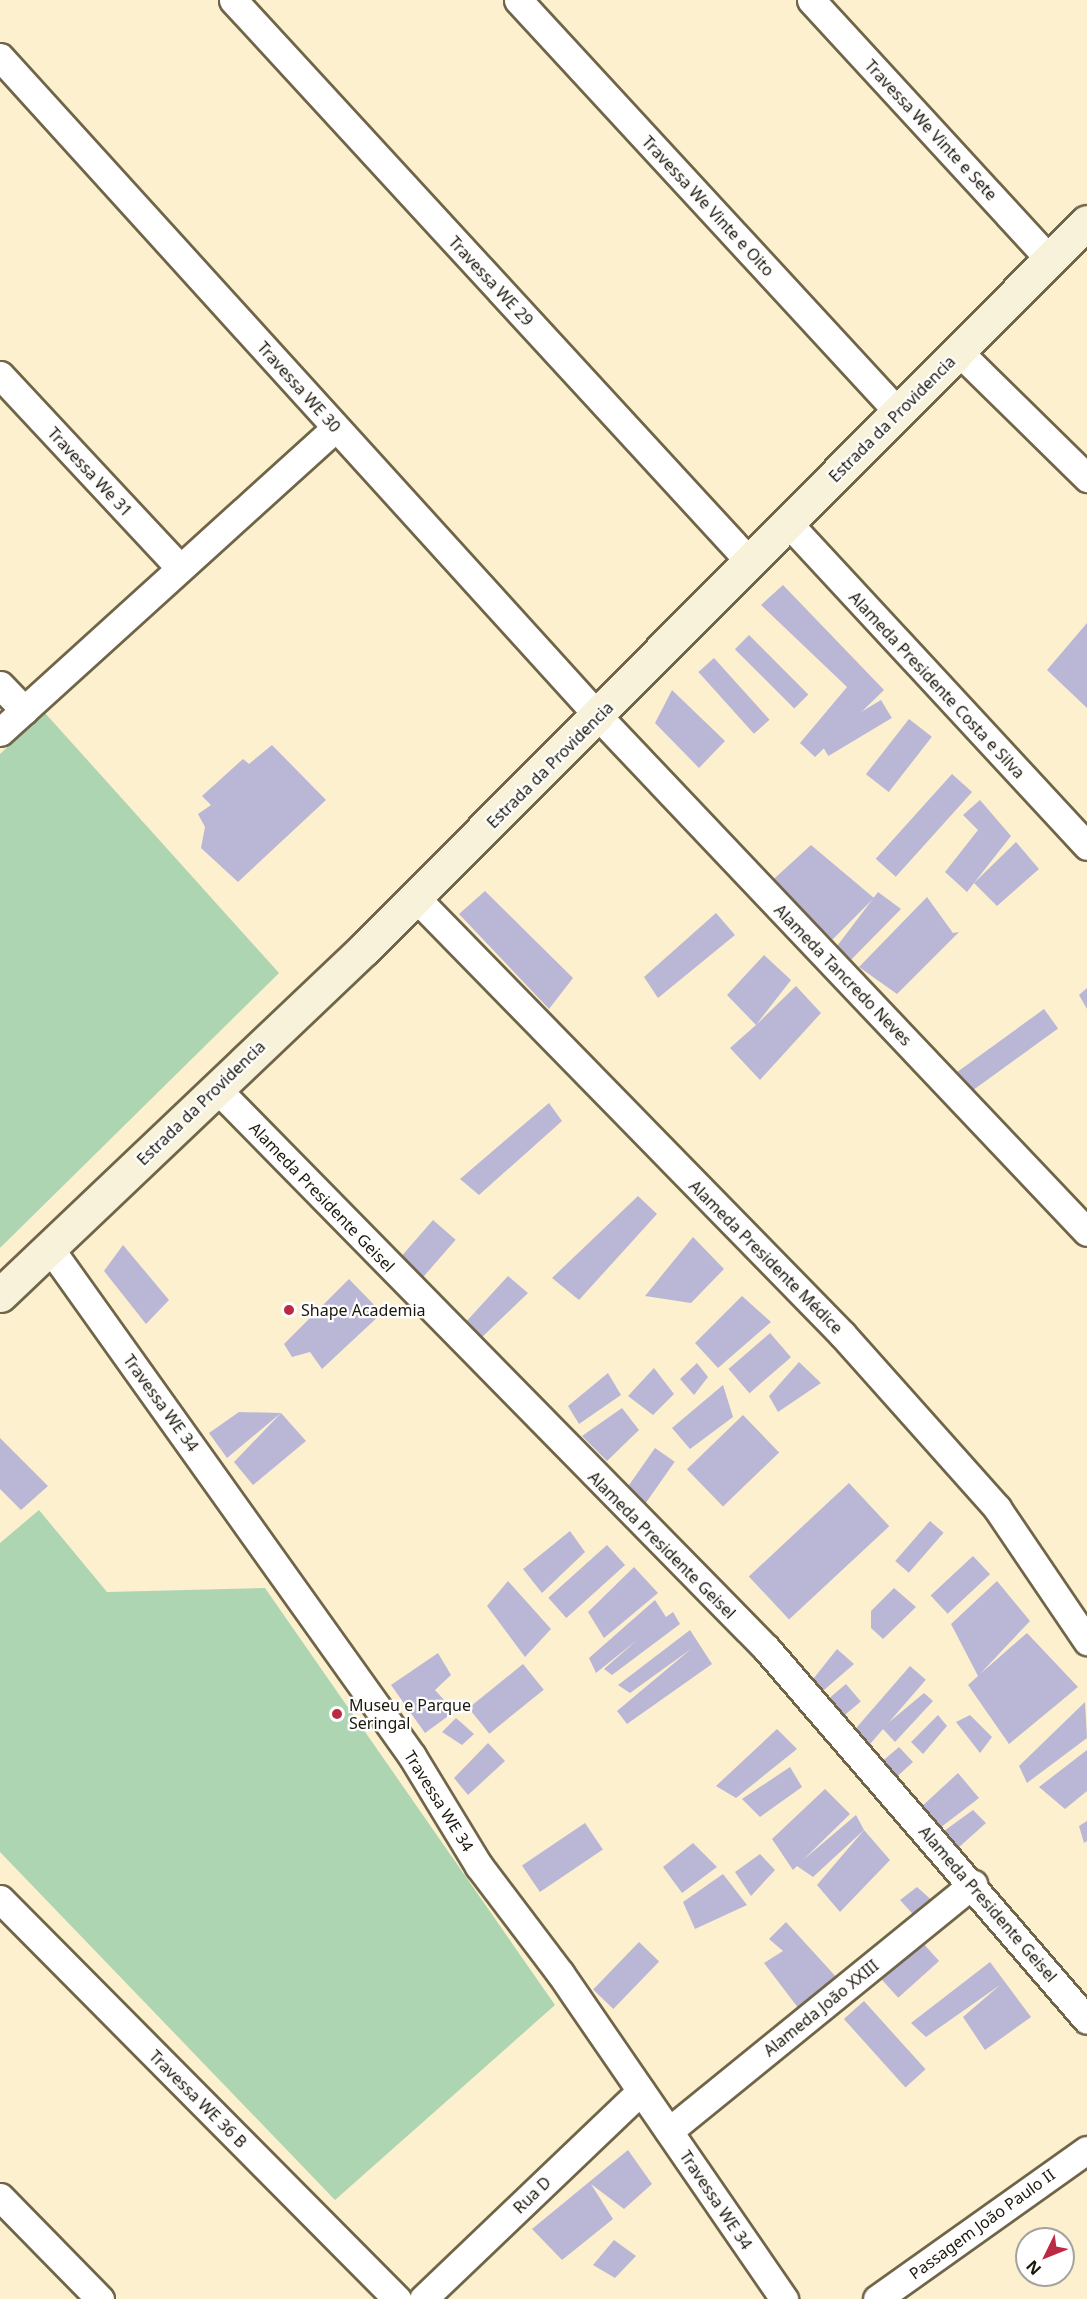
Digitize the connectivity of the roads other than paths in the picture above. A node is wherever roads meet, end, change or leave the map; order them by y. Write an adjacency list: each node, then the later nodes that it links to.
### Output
1 (233, 0): 13 (street, Travessa WE 29)
2 (518, 0): 9 (street, Travessa We Vinte e Oito)
3 (811, 0): 6 (street, Travessa We Vinte e Sete)
4 (0, 57): 10 (street, Travessa WE 30)
5 (1087, 222): 6 (main road, Estrada da Providencia)
6 (1050, 260): 7 (main road, Estrada da Providencia)
7 (959, 352): 9 (main road, Estrada da Providencia); 11 (street)
8 (0, 375): 14 (street, Travessa We 31)
9 (898, 412): 12 (main road, Estrada da Providencia)
10 (335, 428): 14 (street); 17 (street, Travessa WE 30)
11 (1087, 478)
12 (788, 523): 13 (main road, Estrada da Providencia); 19 (street, Alameda Presidente Costa e Silva)
13 (749, 561): 17 (main road, Estrada da Providencia)
14 (180, 568): 16 (street)
15 (0, 686): 16 (street)
16 (24, 710): 18 (street)
17 (598, 717): 20 (main road, Estrada da Providencia); 22 (street, Alameda Tancredo Neves)
18 (0, 732)
19 (1087, 846)
20 (415, 897): 21 (main road, Estrada da Providencia); 25 (street, Alameda Presidente Médice)
21 (216, 1088): 23 (main road, Estrada da Providencia); 26 (street, Alameda Presidente Geisel)
22 (1087, 1232)
23 (49, 1247): 24 (main road, Estrada da Providencia); 29 (street, Travessa WE 34)
24 (0, 1295)
25 (1087, 1641)
26 (973, 1884): 28 (street, Alameda Presidente Geisel); 30 (street, Alameda João XXIII)
27 (0, 1899): 34 (street, Travessa WE 36 B)
28 (1087, 2020)
29 (641, 2091): 30 (street, Travessa WE 34); 35 (street, Rua D)
30 (669, 2131): 36 (street, Travessa WE 34)
31 (1087, 2150): 37 (street, Passagem João Paulo II)
32 (0, 2197): 33 (street)
33 (100, 2299)
34 (398, 2299)
35 (423, 2299)
36 (784, 2299)
37 (877, 2299)

